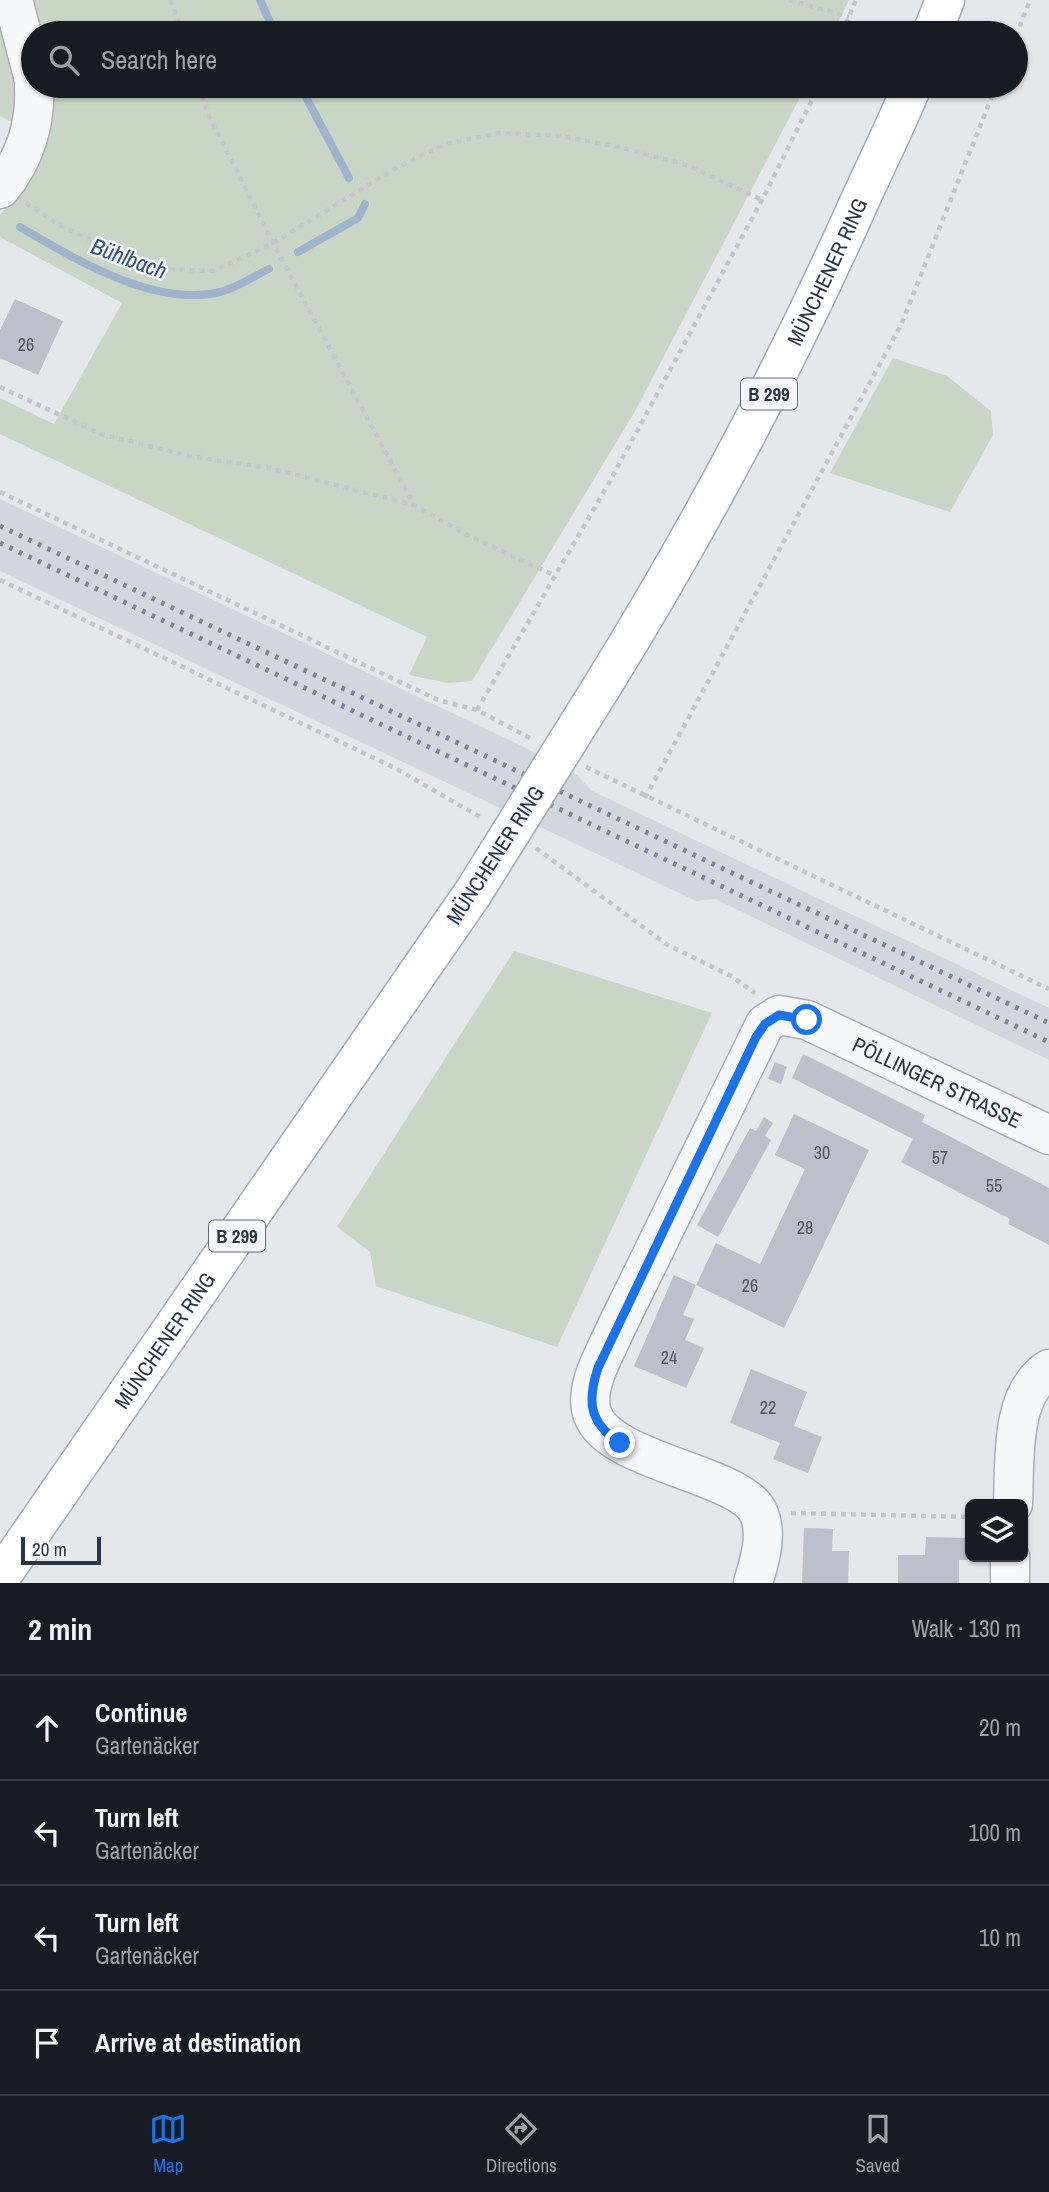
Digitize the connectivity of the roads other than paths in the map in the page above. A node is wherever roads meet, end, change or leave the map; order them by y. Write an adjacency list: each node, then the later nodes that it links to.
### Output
1 (13, 0): 4 (street)
2 (946, 0): 3 (main road)
3 (937, 21)
4 (21, 30)
5 (33, 98): 7 (street)
6 (907, 98): 12 (main road, MÜNCHENER RING / B 299, bridge)
7 (1, 188)
8 (1049, 1135): 13 (street, PÖLLINGER STRASSE)
9 (1049, 1369): 10 (street)
10 (1013, 1499)
11 (1010, 1562): 14 (street)
12 (0, 1578)
13 (752, 1583)
14 (1010, 1583)

